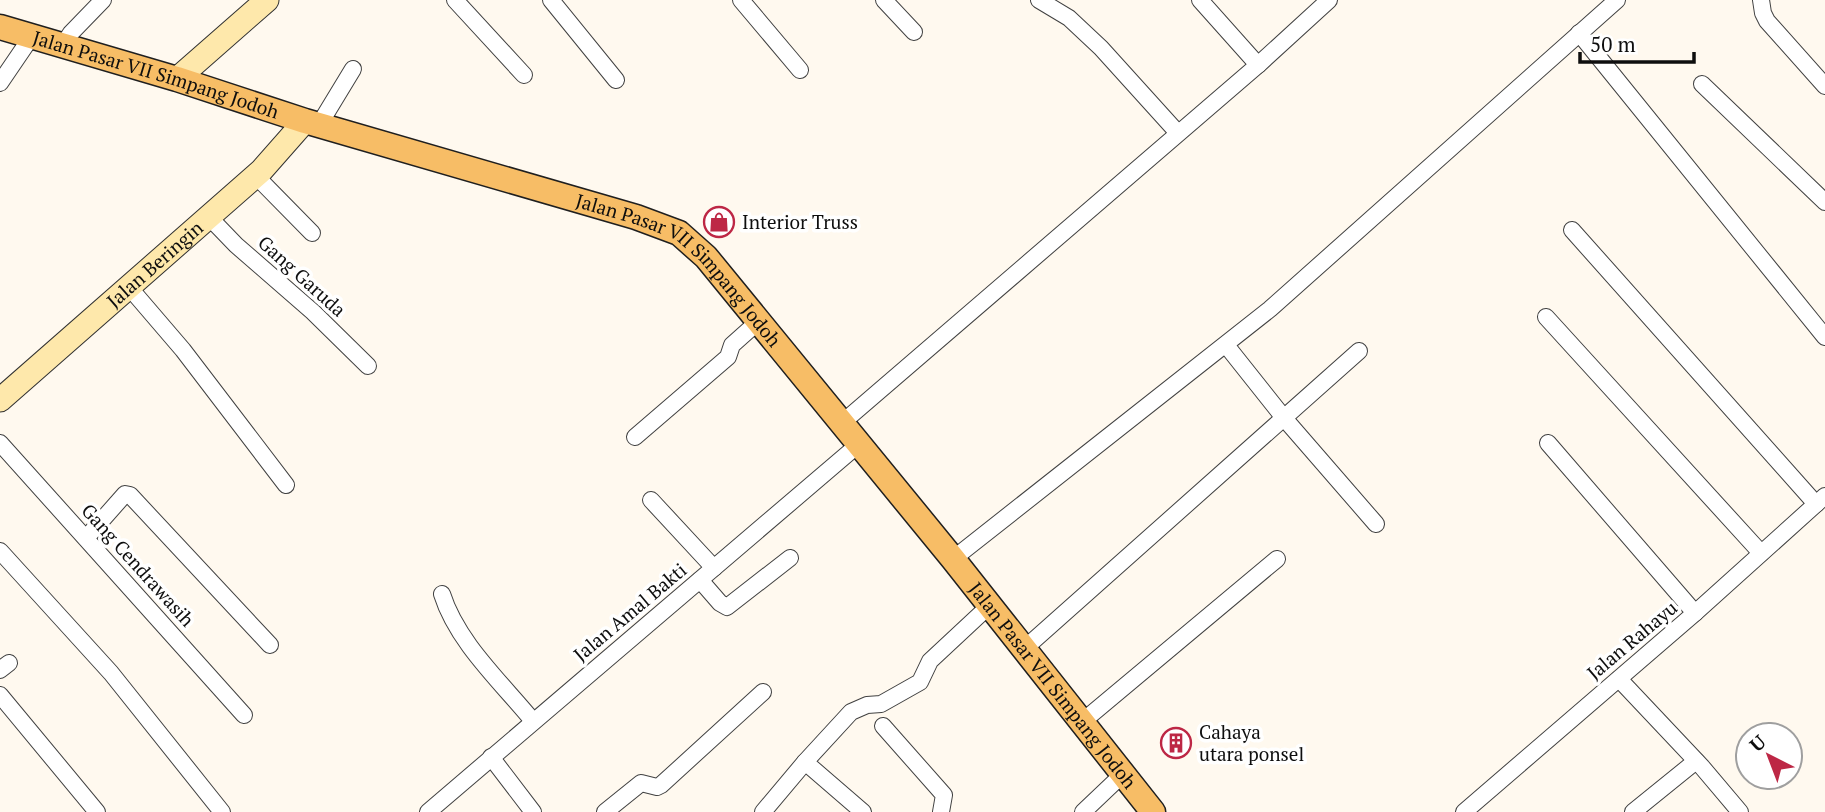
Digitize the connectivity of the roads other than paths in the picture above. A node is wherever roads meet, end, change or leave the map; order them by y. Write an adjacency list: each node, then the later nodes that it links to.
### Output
1 (103, 0): 16 (street)
2 (267, 0): 21 (street)
3 (455, 0): 20 (street)
4 (551, 0): 22 (street)
5 (884, 0): 13 (street)
6 (1039, 0): 27 (street)
7 (1200, 0): 17 (street)
8 (1329, 0): 17 (street)
9 (1617, 0): 14 (street)
10 (1761, 0): 25 (street)
11 (748, 3): 19 (street)
12 (0, 27): 15 (main road, Jalan Pasar VII Simpang Jodoh)
13 (914, 32)
14 (1579, 33): 36 (street); 37 (street)
15 (32, 36): 16 (main road, Jalan Pasar VII Simpang Jodoh); 23 (street)
16 (63, 45): 21 (main road, Jalan Pasar VII Simpang Jodoh)
17 (1258, 65): 27 (street)
18 (353, 69): 26 (street)
19 (800, 70)
20 (524, 75)
21 (177, 79): 26 (main road, Jalan Pasar VII Simpang Jodoh)
22 (615, 80)
23 (0, 83)
24 (1702, 84): 29 (street)
25 (1825, 86)
26 (312, 123): 28 (street, Jalan Beringin); 35 (main road, Jalan Pasar VII Simpang Jodoh)
27 (1177, 132): 42 (street)
28 (256, 176): 30 (street, Jalan Beringin); 32 (street)
29 (1825, 202)
30 (209, 217): 33 (street, Jalan Beringin); 39 (street, Gang Garuda)
31 (1572, 230): 49 (street)
32 (312, 233)
33 (129, 287): 40 (street, Jalan Beringin); 47 (street)
34 (1546, 317): 53 (street)
35 (760, 320): 42 (main road, Jalan Pasar VII Simpang Jodoh); 43 (street)
36 (1825, 337)
37 (1226, 345): 41 (street); 55 (street)
38 (1359, 351): 41 (street)
39 (368, 366)
40 (1, 395)
41 (1284, 418): 50 (street); 63 (street)
42 (842, 423): 46 (main road, Jalan Pasar VII Simpang Jodoh)
43 (635, 437)
44 (0, 443): 51 (street, Gang Cendrawasih)
45 (1548, 443): 61 (street)
46 (859, 444): 55 (main road, Jalan Pasar VII Simpang Jodoh); 57 (street, Jalan Amal Bakti)
47 (286, 485)
48 (651, 500): 57 (street)
49 (1821, 500): 53 (street, Jalan Rahayu)
50 (1376, 524)
51 (86, 537): 62 (street); 67 (street, Gang Cendrawasih)
52 (0, 551): 76 (street)
53 (1761, 553): 61 (street, Jalan Rahayu)
54 (790, 558): 58 (street)
55 (953, 559): 60 (main road, Jalan Pasar VII Simpang Jodoh)
56 (1277, 559): 69 (street)
57 (714, 568): 58 (street, Jalan Amal Bakti)
58 (700, 580): 68 (street, Jalan Amal Bakti)
59 (442, 594): 68 (street)
60 (989, 606): 63 (main road, Jalan Pasar VII Simpang Jodoh); 73 (street)
61 (1695, 613): 64 (street, Jalan Rahayu)
62 (270, 646)
63 (1024, 649): 69 (main road, Jalan Pasar VII Simpang Jodoh)
64 (1619, 679): 72 (street); 85 (street, Jalan Rahayu)
65 (763, 692): 79 (street)
66 (0, 695): 75 (street)
67 (244, 715)
68 (533, 721): 71 (street, Jalan Amal Bakti)
69 (1082, 722): 74 (main road, Jalan Pasar VII Simpang Jodoh)
70 (883, 726): 82 (street)
71 (491, 757): 77 (street, Jalan Amal Bakti); 78 (street)
72 (1696, 761): 86 (street); 87 (street)
73 (805, 762): 80 (street); 81 (street)
74 (1123, 774): 83 (street); 84 (main road, Jalan Pasar VII Simpang Jodoh)
75 (97, 812)
76 (222, 812)
77 (428, 812)
78 (533, 812)
79 (606, 812)
80 (763, 812)
81 (863, 812)
82 (941, 812)
83 (1083, 812)
84 (1153, 812)
85 (1464, 812)
86 (1633, 812)
87 (1740, 812)

